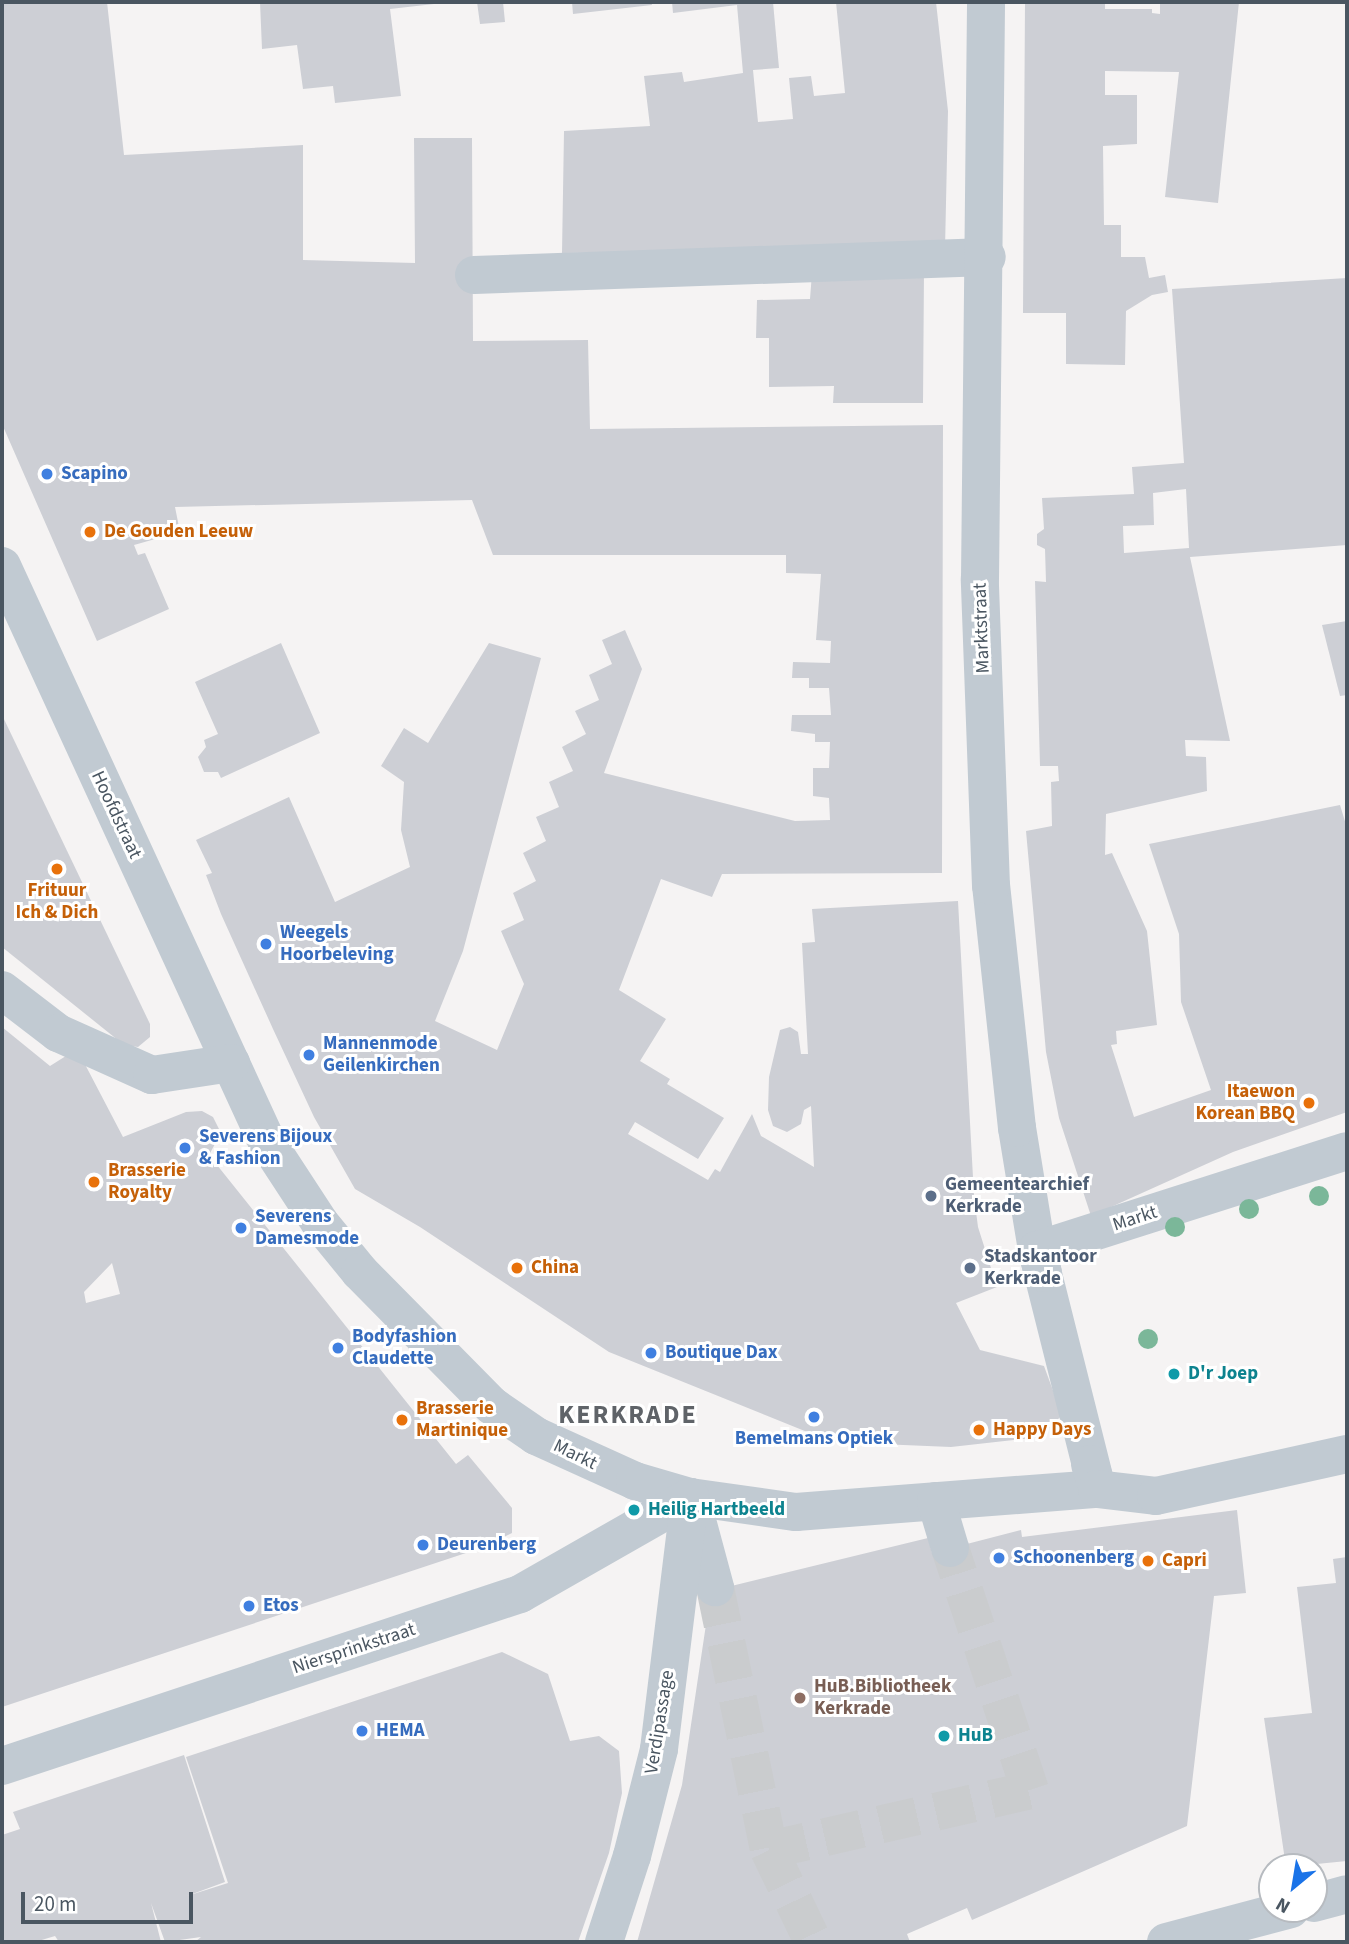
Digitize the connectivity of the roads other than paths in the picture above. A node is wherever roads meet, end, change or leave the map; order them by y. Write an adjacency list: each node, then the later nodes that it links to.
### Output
1 (986, 2): 2 (street, Marktstraat)
2 (987, 257): 3 (street); 8 (street, Marktstraat)
3 (474, 275)
4 (2, 566): 6 (street, Hoofdstraat)
5 (2, 990): 6 (street)
6 (231, 1063): 11 (street, Markt)
7 (1347, 1151): 8 (street, Markt)
8 (1037, 1250): 10 (street)
9 (1347, 1454): 10 (street, Markt)
10 (1097, 1489): 12 (street, Markt)
11 (690, 1497): 12 (street, Markt); 14 (street); 15 (street, Niersprinkstraat); 19 (street, Verdipassage)
12 (936, 1501): 13 (street)
13 (950, 1548)
14 (715, 1587)
15 (2, 1766)
16 (1347, 1894): 17 (street)
17 (1328, 1899)
18 (1258, 1918): 20 (street)
19 (604, 1942)
20 (1166, 1942)

